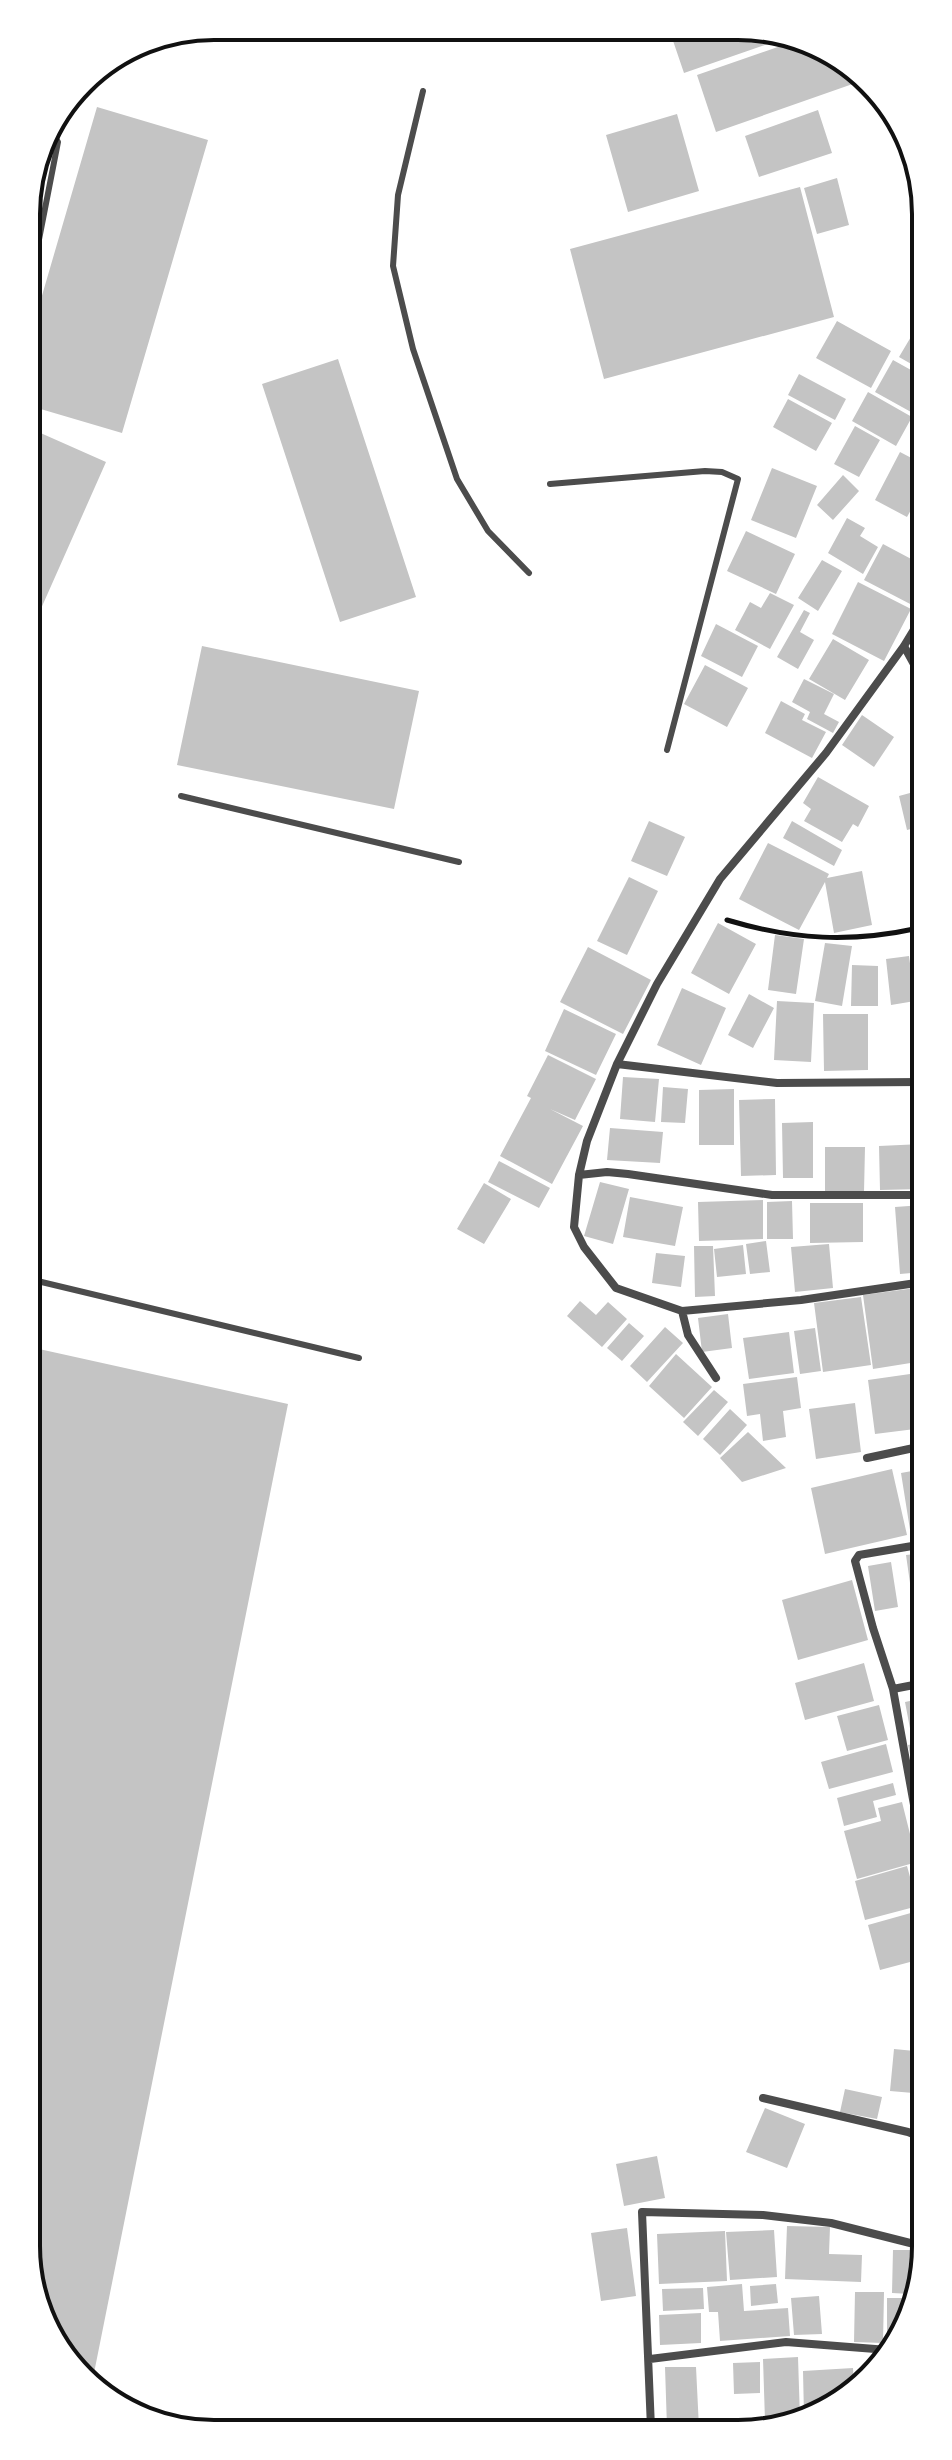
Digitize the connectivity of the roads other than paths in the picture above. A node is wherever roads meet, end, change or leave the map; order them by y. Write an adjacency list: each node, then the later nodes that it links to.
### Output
1 (423, 91): 5 (lane)
2 (57, 140): 3 (lane)
3 (40, 234)
4 (550, 484): 9 (lane)
5 (529, 573)
6 (912, 633): 7 (street)
7 (904, 646): 8 (street); 12 (street)
8 (912, 661)
9 (667, 750)
10 (181, 796): 11 (lane)
11 (459, 862)
12 (617, 1064): 13 (street); 14 (street)
13 (912, 1082)
14 (579, 1175): 15 (street); 18 (street)
15 (912, 1195)
16 (40, 1282): 19 (lane)
17 (912, 1284): 18 (street)
18 (682, 1311): 20 (street)
19 (359, 1358)
20 (716, 1378)
21 (912, 1448): 22 (street)
22 (867, 1458)
23 (912, 1546): 25 (street)
24 (912, 1685): 25 (street)
25 (893, 1689): 26 (street)
26 (912, 1794)
27 (763, 2098): 28 (street)
28 (912, 2134)
29 (912, 2243): 31 (street)
30 (878, 2349): 31 (street)
31 (650, 2359): 32 (street)
32 (651, 2420)

